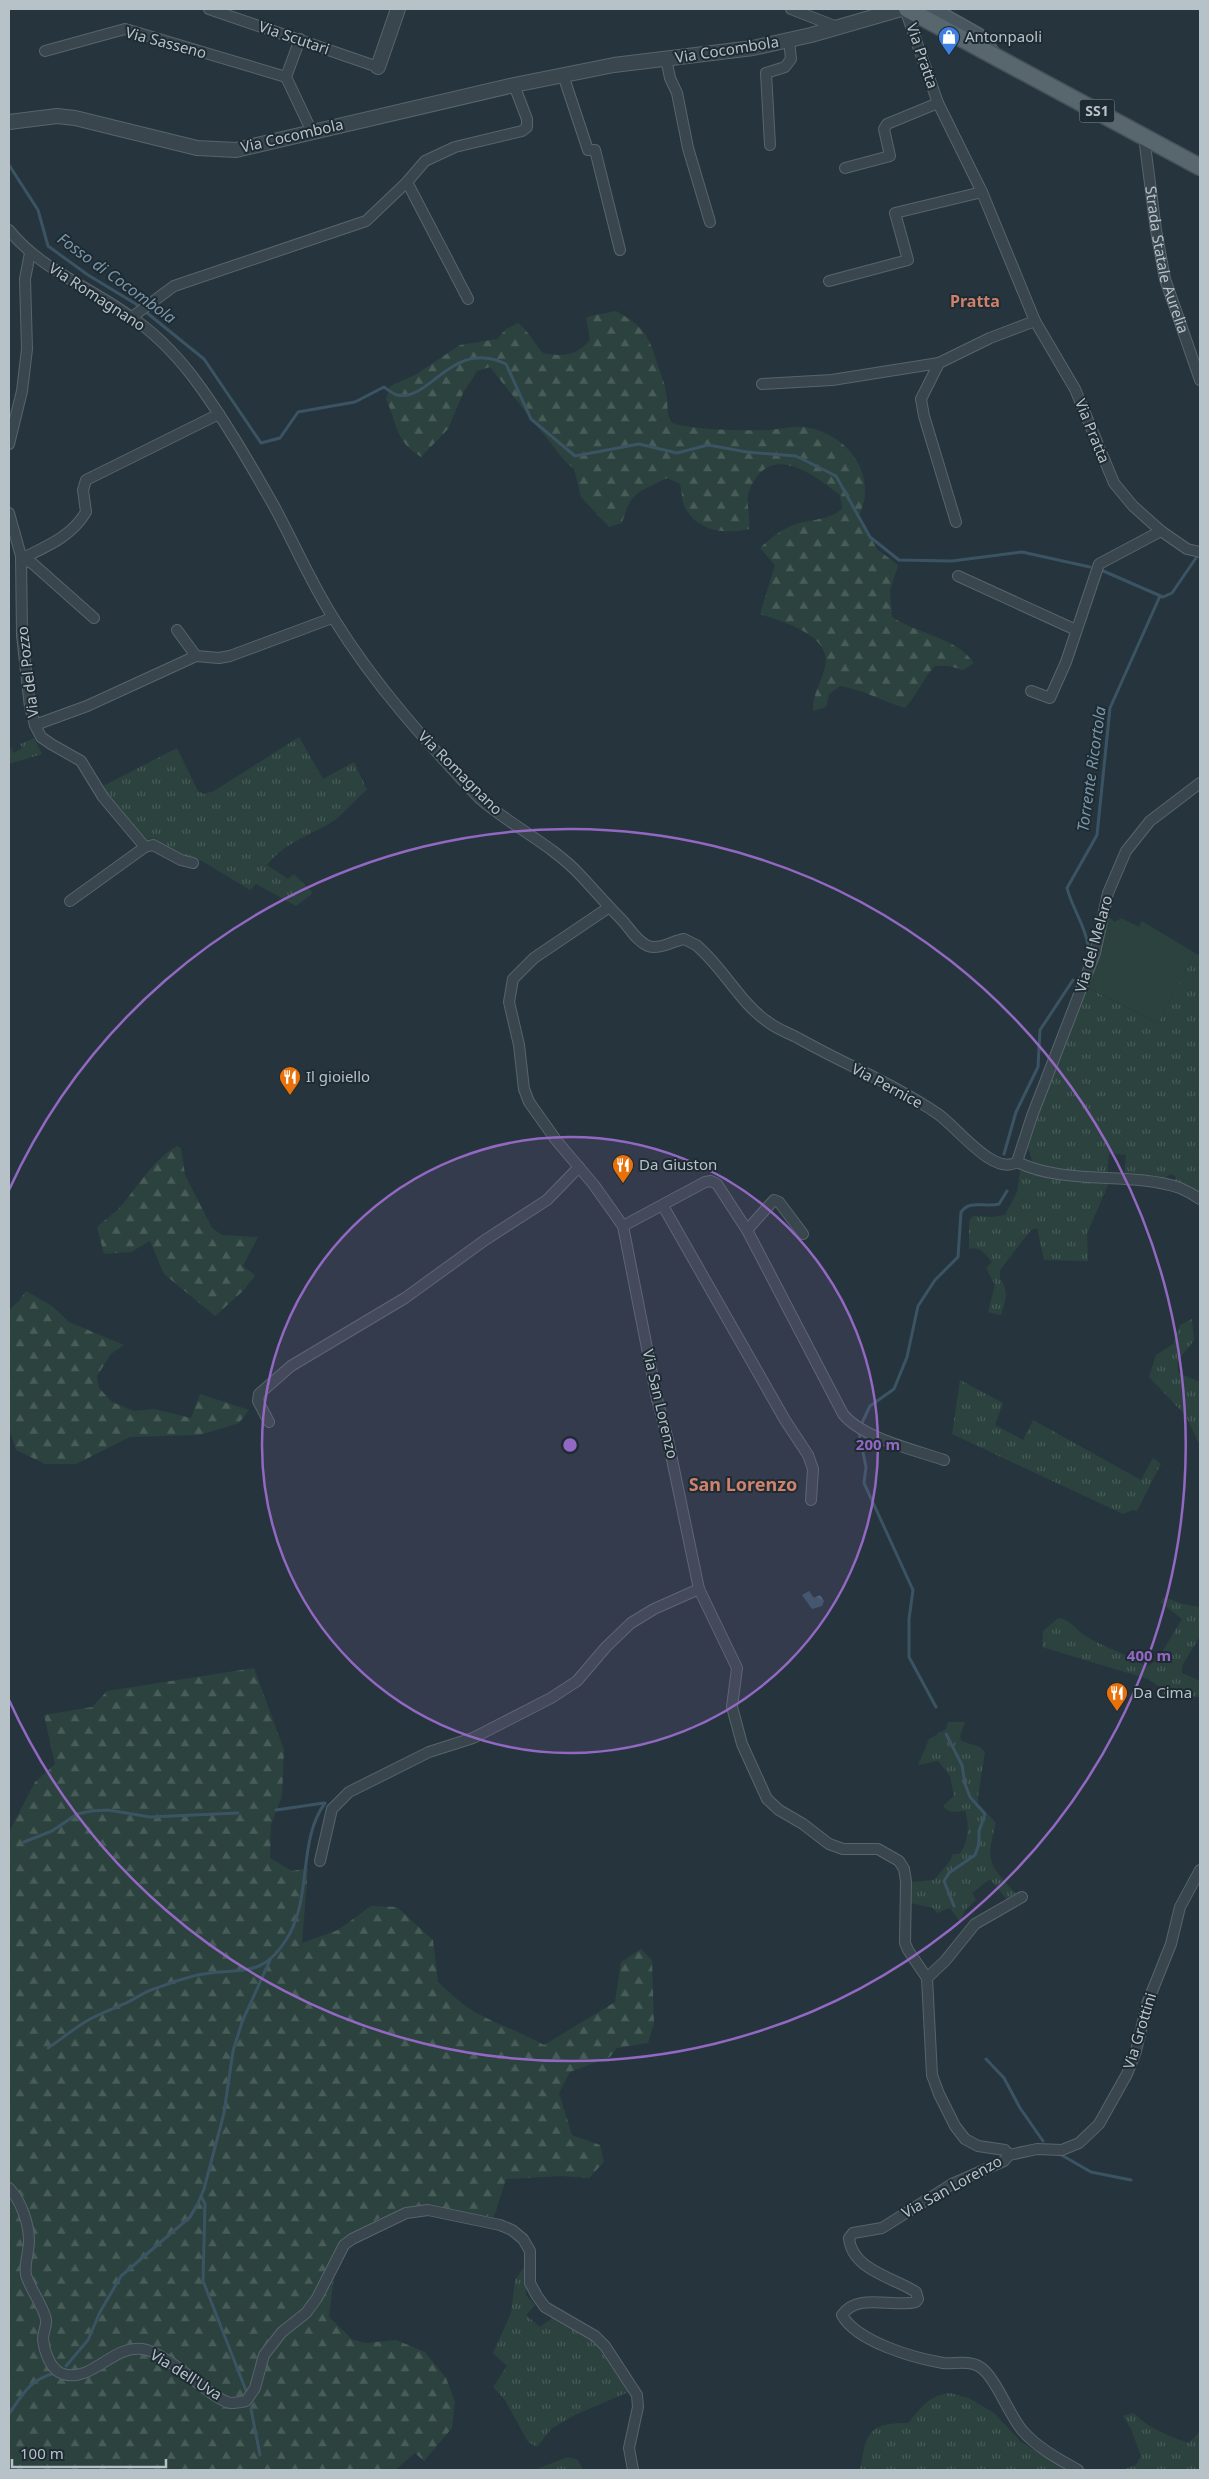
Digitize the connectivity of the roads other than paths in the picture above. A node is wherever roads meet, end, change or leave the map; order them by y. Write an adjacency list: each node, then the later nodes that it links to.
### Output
1 (209, 9): 8 (street, Via Scutari)
2 (398, 9): 13 (street)
3 (791, 9): 7 (street)
4 (900, 9): 7 (street, Via Cocombola)
5 (906, 9): 11 (main road, SS1); 17 (street, Via Pratta)
6 (930, 9): 11 (main road)
7 (837, 27): 9 (street, Via Cocombola)
8 (300, 39): 13 (street, Via Scutari); 15 (street)
9 (789, 40): 12 (street, Via Cocombola); 21 (street, Via Cocombola)
10 (45, 51): 15 (street, Via Sasseno)
11 (994, 56): 20 (main road, SS1)
12 (666, 60): 14 (street, Via Cocombola); 26 (street, Via Cocombola)
13 (378, 67)
14 (563, 75): 16 (street, Via Cocombola); 28 (street)
15 (286, 77): 19 (street)
16 (514, 85): 19 (street, Via Cocombola); 24 (street)
17 (938, 103): 23 (street, Via Pratta); 25 (street, Via Pratta)
18 (9, 122): 19 (street, Via Cocombola)
19 (312, 132)
20 (1144, 136): 22 (main road, SS1); 35 (street, Strada Statale Aurelia)
21 (770, 145)
22 (1200, 167)
23 (845, 168)
24 (407, 182): 31 (street); 32 (street)
25 (982, 192): 30 (street); 33 (street, Via Pratta)
26 (710, 222)
27 (9, 230): 29 (street, Via Romagnano)
28 (620, 250)
29 (30, 253): 32 (street, Via Romagnano); 38 (street)
30 (829, 280)
31 (468, 300)
32 (134, 315): 37 (street, Via Romagnano)
33 (1036, 321): 34 (street); 41 (street, Via Pratta)
34 (939, 363): 36 (street); 40 (street)
35 (1200, 380)
36 (762, 384)
37 (219, 414): 43 (street); 46 (street, Via Romagnano)
38 (9, 444)
39 (9, 513): 43 (street, Via del Pozzo)
40 (956, 522)
41 (1161, 531): 42 (street, Via Pratta); 48 (street)
42 (1200, 552)
43 (21, 559): 45 (street); 51 (street, Via del Pozzo)
44 (958, 576): 48 (street)
45 (94, 618)
46 (332, 618): 49 (street); 56 (street, Via Romagnano)
47 (177, 630): 49 (street)
48 (1076, 630): 50 (street)
49 (196, 656): 51 (street)
50 (1031, 691)
51 (34, 725): 53 (street, Via del Pozzo)
52 (1200, 783): 57 (street, Via del Melaro)
53 (145, 847): 54 (street); 55 (street)
54 (193, 863)
55 (70, 901)
56 (608, 908): 57 (street, Via Pernice); 58 (street, Via San Lorenzo)
57 (1015, 1163): 59 (street, Via Pernice)
58 (579, 1168): 61 (street, Via San Lorenzo); 64 (street)
59 (1200, 1199)
60 (662, 1206): 61 (street); 62 (street); 66 (street)
61 (623, 1226): 67 (street, Via San Lorenzo)
62 (747, 1230): 63 (street); 65 (street)
63 (803, 1234)
64 (269, 1422)
65 (944, 1460)
66 (812, 1500)
67 (700, 1589): 68 (street); 71 (street, Via San Lorenzo)
68 (320, 1861)
69 (1200, 1870): 72 (street, Via Grottini)
70 (1022, 1897): 71 (street)
71 (927, 1978): 72 (street, Via San Lorenzo)
72 (1009, 2155): 75 (street, Via San Lorenzo)
73 (9, 2188): 74 (street, Via dell'Uva)
74 (633, 2470)
75 (1078, 2470)

